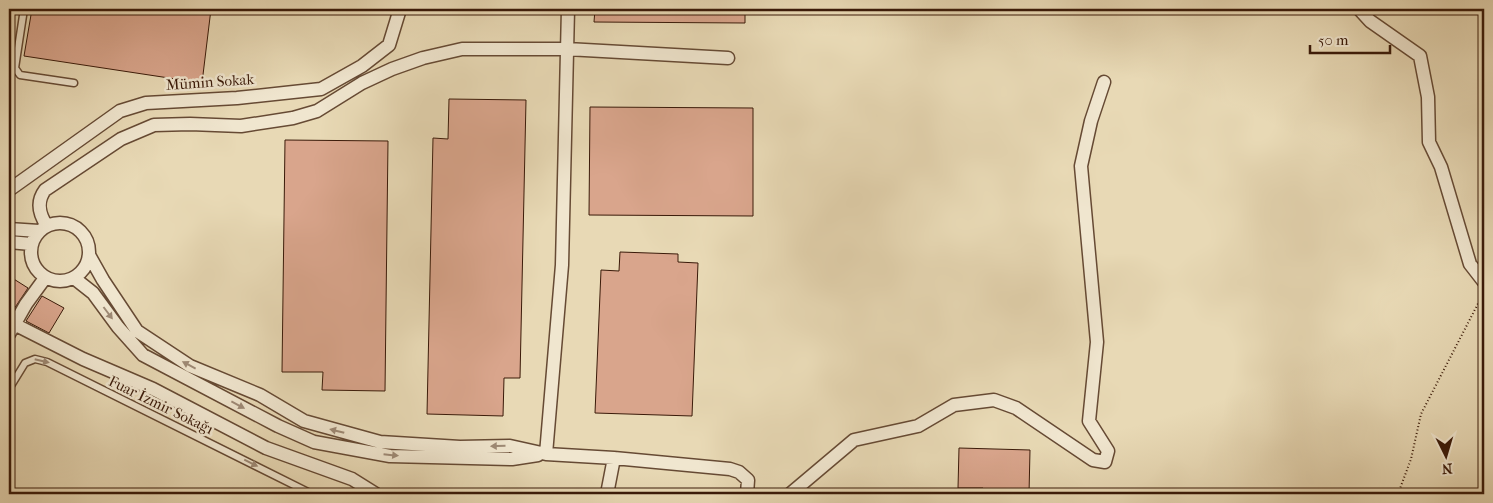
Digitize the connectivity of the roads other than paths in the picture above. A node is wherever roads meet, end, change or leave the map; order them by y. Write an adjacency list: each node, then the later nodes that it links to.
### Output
1 (24, 9): 8 (lane)
2 (400, 9): 9 (street, Mümin Sokak)
3 (568, 9): 5 (street)
4 (1359, 9): 17 (street)
5 (566, 49): 6 (street); 11 (street); 20 (street)
6 (728, 58)
7 (1104, 82): 26 (street)
8 (74, 83)
9 (9, 190)
10 (9, 229): 11 (street)
11 (43, 229): 13 (street); 14 (street)
12 (9, 242): 13 (street)
13 (31, 244): 15 (street)
14 (89, 255): 16 (street); 20 (street, one-way to 14)
15 (45, 278): 16 (street); 18 (street)
16 (74, 278): 20 (street, one-way to 20)
17 (1484, 282)
18 (11, 327): 24 (street)
19 (9, 389): 23 (lane, Fuar İzmir Sokağı, one-way to 23)
20 (546, 454): 21 (street)
21 (614, 458): 22 (street); 25 (street)
22 (748, 491)
23 (312, 494)
24 (376, 494)
25 (607, 494)
26 (790, 494)

